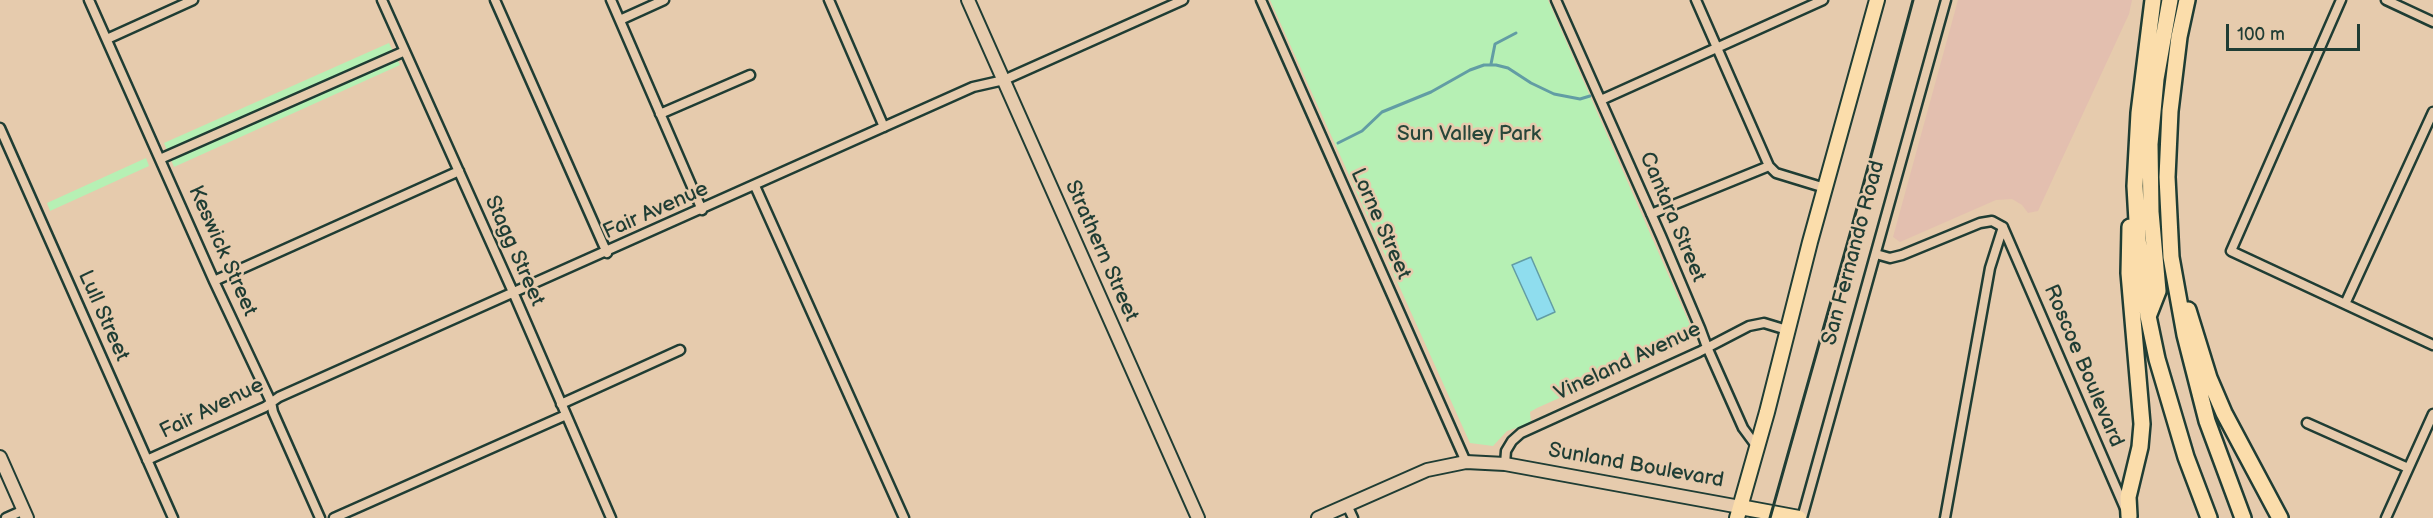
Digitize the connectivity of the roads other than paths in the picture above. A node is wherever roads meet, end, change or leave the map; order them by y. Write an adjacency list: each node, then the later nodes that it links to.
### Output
1 (89, 0): 24 (street, Keswick Street)
2 (193, 0): 24 (street)
3 (382, 0): 26 (street, Stagg Street)
4 (495, 0): 44 (street)
5 (611, 0): 22 (street)
6 (664, 0): 22 (street)
7 (829, 0): 32 (street)
8 (968, 0): 28 (main road, Strathern Street)
9 (1183, 0): 28 (street, Fair Avenue)
10 (1261, 0): 62 (street, Lorne Street)
11 (1556, 0): 29 (street, Cantara Street)
12 (1696, 0): 25 (street)
13 (1823, 0): 25 (street)
14 (1946, 0): 45 (street, San Fernando Road)
15 (2153, 0): 38 (highway)
16 (2170, 0): 49 (highway)
17 (2176, 0): 43 (highway)
18 (2187, 0): 43 (highway)
19 (2341, 0): 48 (street)
20 (2386, 0): 23 (street)
21 (1874, 1): 39 (main road)
22 (620, 20): 31 (street)
23 (2433, 22)
24 (106, 39): 34 (street, Keswick Street)
25 (1716, 48): 29 (street); 35 (street)
26 (405, 51): 34 (street); 36 (street, Stagg Street)
27 (750, 75): 31 (street)
28 (1004, 80): 32 (street, Fair Avenue); 75 (main road, Strathern Street)
29 (1601, 100): 41 (street, Cantara Street)
30 (2433, 112): 48 (street)
31 (660, 114): 40 (street)
32 (884, 127): 37 (street, Fair Avenue)
33 (0, 128): 61 (street, Lull Street)
34 (160, 159): 46 (street, Keswick Street)
35 (1769, 166): 39 (street); 41 (street)
36 (459, 171): 46 (street); 47 (street, Stagg Street)
37 (755, 186): 40 (street, Fair Avenue); 74 (street)
38 (2135, 186): 49 (highway); 68 (highway)
39 (1825, 189): 50 (main road)
40 (702, 210): 44 (street, Fair Avenue)
41 (1651, 214): 52 (street, Cantara Street)
42 (2003, 227): 45 (street); 68 (street, Roscoe Boulevard); 79 (street)
43 (2171, 251): 81 (highway); 82 (highway)
44 (606, 253): 47 (street, Fair Avenue)
45 (1876, 254): 78 (street, San Fernando Road)
46 (214, 281): 54 (street, Keswick Street)
47 (513, 292): 54 (street, Fair Avenue); 55 (street, Stagg Street)
48 (2345, 304): 51 (street)
49 (2148, 316): 80 (highway)
50 (1787, 330): 52 (street, Vineland Avenue); 59 (main road)
51 (2433, 345)
52 (1707, 347): 59 (street, Cantara Street); 63 (street, Vineland Avenue)
53 (680, 350): 55 (street)
54 (271, 402): 61 (street, Fair Avenue); 71 (street, Keswick Street)
55 (561, 404): 57 (street, Stagg Street)
56 (2433, 414): 64 (street)
57 (566, 415): 72 (street); 73 (street, Stagg Street)
58 (2307, 423): 64 (street)
59 (1757, 447): 66 (main road)
60 (0, 457): 67 (main road)
61 (147, 460): 70 (street, Lull Street)
62 (1466, 462): 63 (main road, Sunland Boulevard); 65 (main road)
63 (1505, 464): 66 (main road, Sunland Boulevard)
64 (2408, 468): 83 (street)
65 (1347, 505): 76 (main road); 77 (street)
66 (1738, 512): 78 (main road, Sunland Boulevard)
67 (26, 514): 69 (street)
68 (2129, 517)
69 (6, 518)
70 (173, 518)
71 (320, 518)
72 (334, 518)
73 (610, 518)
74 (904, 518)
75 (1198, 518)
76 (1318, 518)
77 (1353, 518)
78 (1800, 518)
79 (1945, 518)
80 (2209, 518)
81 (2242, 518)
82 (2280, 518)
83 (2386, 518)

